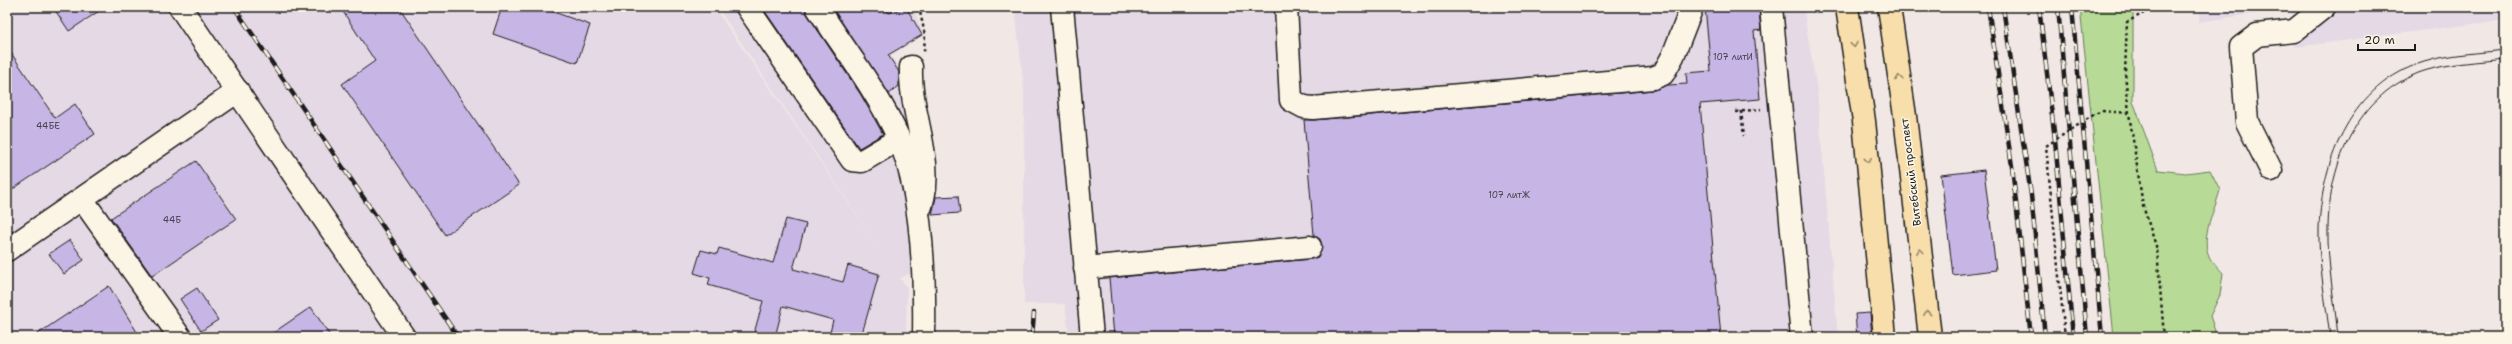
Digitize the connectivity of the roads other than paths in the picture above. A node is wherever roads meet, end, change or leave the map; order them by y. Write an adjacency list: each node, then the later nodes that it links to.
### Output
1 (180, 7): 12 (lane)
2 (747, 7): 13 (lane)
3 (817, 7): 13 (lane)
4 (1062, 7): 19 (lane)
5 (1286, 7): 6 (lane)
6 (1692, 7)
7 (1770, 7): 24 (lane)
8 (1847, 7): 25 (main road, one-way to 25)
9 (1889, 7): 26 (main road, Витебский проспект, one-way to 9)
10 (2324, 7): 14 (lane)
11 (911, 67): 16 (lane)
12 (238, 91): 15 (lane); 21 (lane)
13 (899, 139): 16 (lane)
14 (2271, 170)
15 (82, 198): 18 (lane); 20 (lane)
16 (918, 217): 22 (lane)
17 (1310, 247): 19 (lane)
18 (7, 250)
19 (1085, 268): 23 (lane)
20 (180, 337)
21 (404, 337)
22 (924, 337)
23 (1092, 337)
24 (1802, 337)
25 (1885, 337)
26 (1930, 337)

